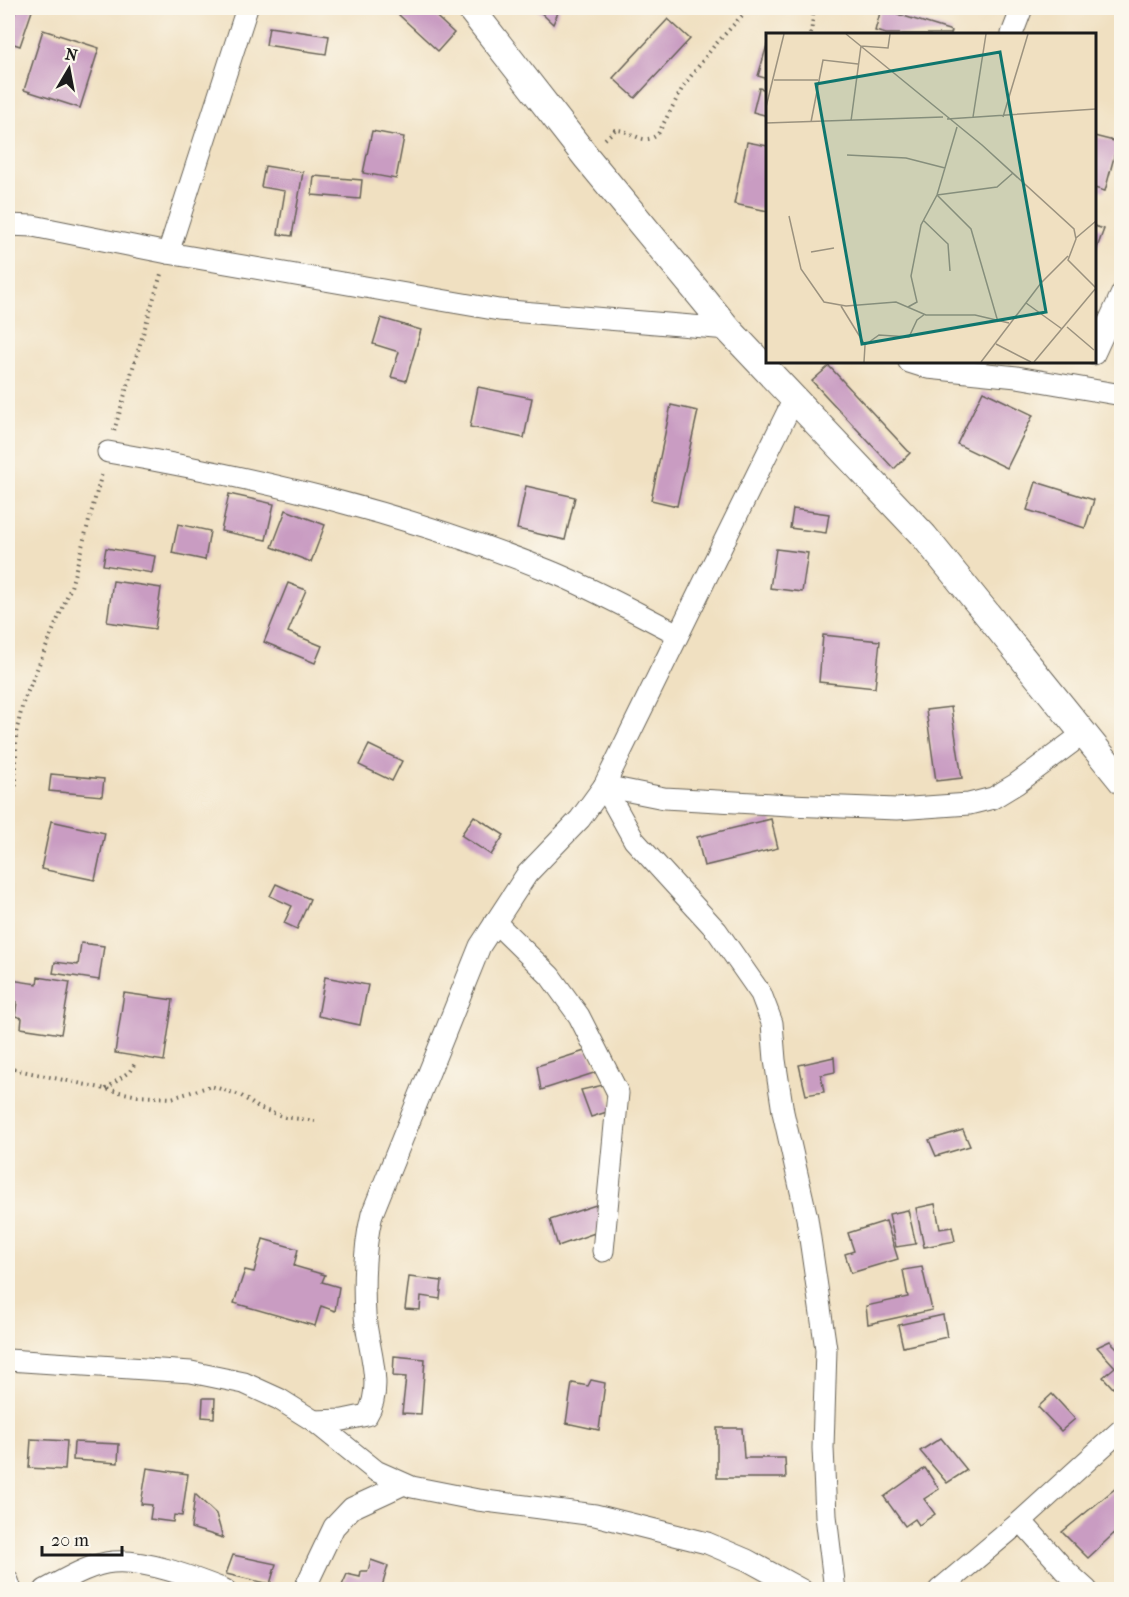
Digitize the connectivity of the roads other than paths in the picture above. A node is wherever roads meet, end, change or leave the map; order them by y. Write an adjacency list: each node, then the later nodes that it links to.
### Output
1 (247, 8): 6 (street)
2 (470, 8): 8 (street)
3 (1022, 8): 4 (street)
4 (1012, 33)
5 (8, 225): 6 (street)
6 (168, 254): 8 (street)
7 (1122, 293): 9 (street)
8 (746, 341): 14 (street)
9 (1096, 352)
10 (912, 363): 12 (street)
11 (1091, 363): 12 (street)
12 (1079, 389): 13 (street)
13 (1122, 395)
14 (794, 399): 16 (street); 17 (street)
15 (108, 452): 16 (street)
16 (678, 634): 19 (street)
17 (1083, 734): 18 (street); 19 (street)
18 (1122, 781)
19 (604, 786): 20 (street); 33 (street)
20 (495, 922): 21 (street); 23 (street)
21 (603, 1251)
22 (8, 1360): 23 (street)
23 (314, 1421): 25 (street)
24 (1122, 1429): 26 (street)
25 (404, 1484): 31 (street); 32 (street)
26 (1021, 1521): 34 (street); 35 (street)
27 (8, 1581): 28 (street)
28 (11, 1590)
29 (45, 1590): 30 (street)
30 (225, 1590)
31 (304, 1590)
32 (802, 1590)
33 (835, 1590)
34 (939, 1590)
35 (1087, 1590)

